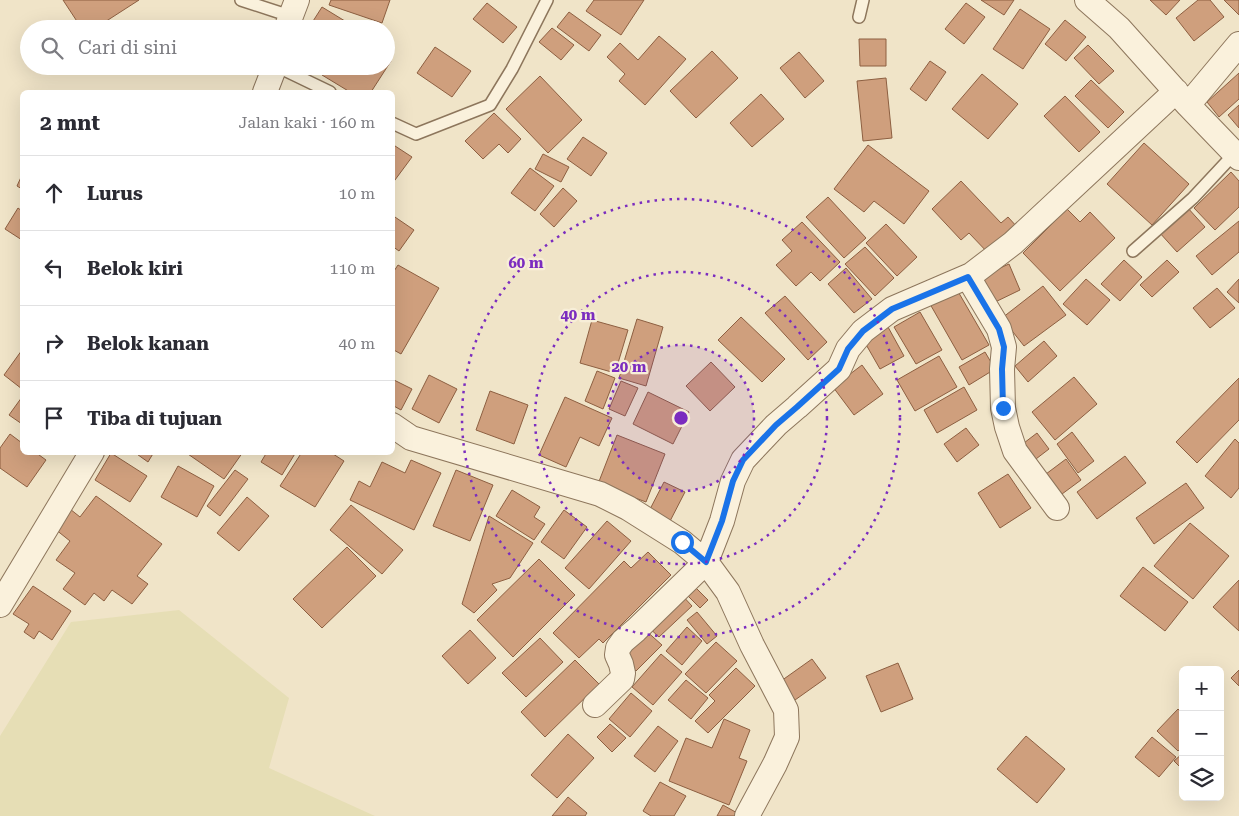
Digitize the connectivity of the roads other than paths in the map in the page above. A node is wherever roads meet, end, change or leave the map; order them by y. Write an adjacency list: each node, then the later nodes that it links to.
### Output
1 (241, 0): 5 (lane)
2 (547, 0): 13 (lane)
3 (863, 0): 6 (lane)
4 (1087, 0): 12 (street)
5 (291, 15)
6 (859, 18)
7 (1239, 44): 12 (street)
8 (272, 75): 10 (street)
9 (294, 75): 11 (lane)
10 (266, 90)
11 (326, 90)
12 (1182, 98): 14 (street); 16 (street)
13 (395, 124)
14 (1237, 155): 15 (lane)
15 (1133, 250)
16 (968, 277): 19 (street); 20 (street)
17 (395, 427): 20 (street)
18 (90, 455): 21 (street)
19 (1057, 508)
20 (706, 562): 22 (street); 23 (street)
21 (0, 605)
22 (595, 705)
23 (747, 816)

